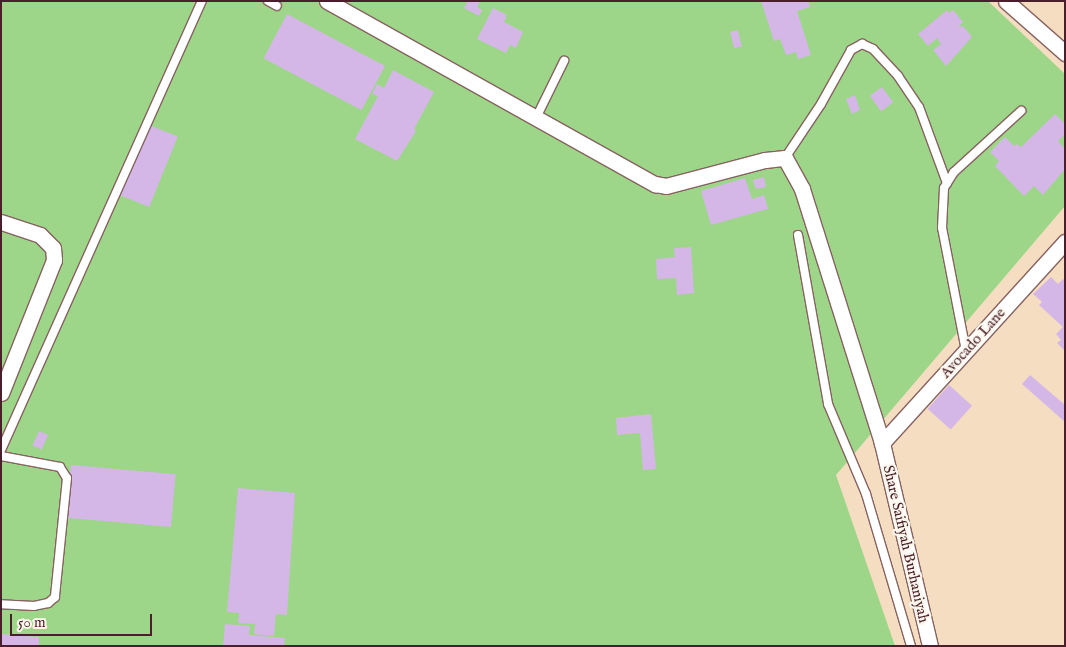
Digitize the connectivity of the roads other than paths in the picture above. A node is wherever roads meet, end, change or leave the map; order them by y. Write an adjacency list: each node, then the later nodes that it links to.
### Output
1 (202, 1): 18 (lane)
2 (268, 1): 5 (lane)
3 (327, 1): 9 (street)
4 (1006, 1): 6 (street)
5 (277, 6)
6 (1065, 53)
7 (564, 61): 9 (lane)
8 (1021, 111): 11 (lane)
9 (536, 118): 10 (street)
10 (786, 158): 11 (lane); 17 (street, Share Saifiyah Burhaniyah)
11 (947, 183): 15 (lane)
12 (1, 222): 16 (street)
13 (798, 235): 21 (lane)
14 (1065, 242): 15 (street, Avocado Lane)
15 (966, 351): 17 (street, Avocado Lane)
16 (1, 393)
17 (882, 443): 22 (street, Share Saifiyah Burhaniyah)
18 (1, 450)
19 (1, 456): 20 (lane)
20 (1, 604)
21 (911, 646)
22 (930, 646)

